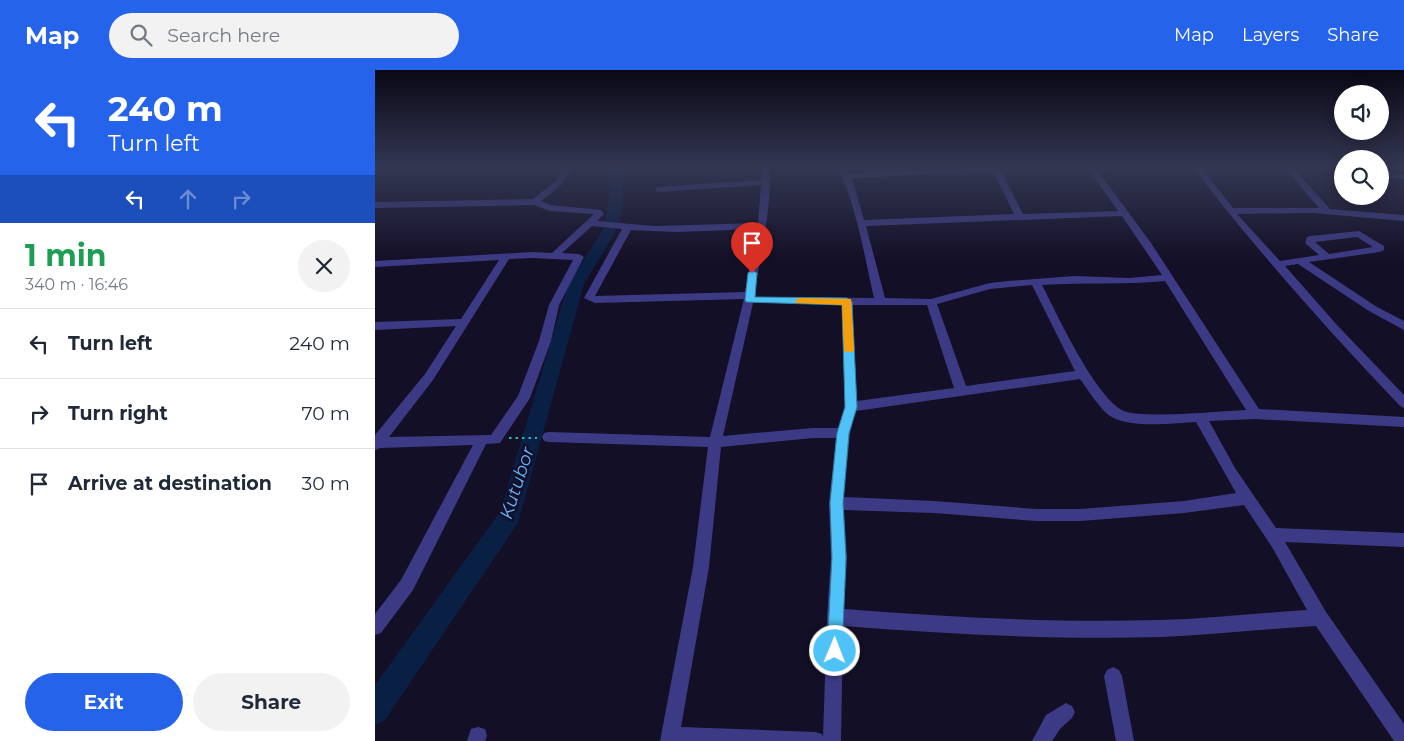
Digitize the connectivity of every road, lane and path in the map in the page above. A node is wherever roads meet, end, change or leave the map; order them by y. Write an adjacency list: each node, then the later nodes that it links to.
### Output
1 (540, 198): 8 (street)
2 (767, 198): 18 (street)
3 (854, 198): 16 (street)
4 (1012, 198): 13 (street)
5 (1114, 198): 12 (street)
6 (1221, 198): 10 (street)
7 (1316, 198): 11 (street)
8 (535, 202): 9 (street); 15 (street)
9 (375, 205)
10 (1231, 211): 11 (street); 24 (street)
11 (1327, 211): 14 (street)
12 (1124, 213): 13 (street); 25 (street)
13 (1021, 217): 16 (street)
14 (1404, 218)
15 (591, 223): 17 (street); 19 (street)
16 (861, 223): 28 (street)
17 (628, 226): 18 (street); 27 (street)
18 (763, 226): 27 (street)
19 (555, 255): 20 (street); 45 (street)
20 (506, 257): 23 (street); 31 (street)
21 (1327, 257): 21 (street); 22 (street)
22 (1300, 261): 24 (street); 33 (street)
23 (375, 264)
24 (1278, 264): 36 (street)
25 (1168, 278): 26 (street); 38 (street)
26 (1035, 282): 30 (street); 34 (street)
27 (749, 298): 29 (street); 46 (street)
28 (880, 301): 29 (street); 30 (street)
29 (847, 302): 37 (street)
30 (931, 302): 35 (street)
31 (465, 322): 32 (street); 42 (street)
32 (375, 326)
33 (1404, 326)
34 (1083, 374): 35 (street); 39 (street)
35 (962, 392): 37 (street)
36 (1404, 403)
37 (851, 407): 43 (street)
38 (1255, 414): 39 (street); 40 (street)
39 (1200, 417): 48 (street)
40 (1404, 422)
41 (375, 425): 42 (street)
42 (389, 426): 47 (street)
43 (843, 433): 46 (street); 49 (street)
44 (549, 437): 45 (path); 46 (street)
45 (493, 439): 47 (street); 54 (street)
46 (715, 442): 57 (street)
47 (376, 444)
48 (1246, 498): 49 (street); 50 (street)
49 (837, 503): 52 (street)
50 (1272, 535): 51 (street); 53 (street)
51 (1404, 540)
52 (835, 617): 53 (street); 60 (street)
53 (1320, 618): 58 (street)
54 (375, 627)
55 (1113, 676): 62 (street)
56 (1066, 712): 61 (street)
57 (670, 739): 59 (street)
58 (1404, 740)
59 (815, 741)
60 (832, 741)
61 (1041, 741)
62 (1125, 741)

